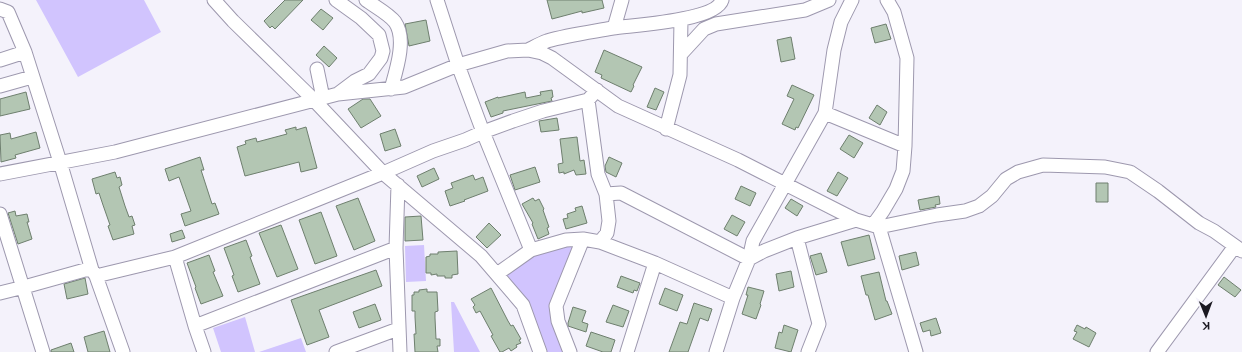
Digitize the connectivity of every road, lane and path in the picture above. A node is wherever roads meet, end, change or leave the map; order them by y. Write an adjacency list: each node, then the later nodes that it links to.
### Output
1 (214, 0): 24 (street)
2 (336, 0): 22 (street)
3 (366, 0): 21 (street)
4 (438, 0): 17 (street)
5 (622, 0): 12 (street)
6 (722, 0): 11 (street)
7 (829, 0): 15 (street)
8 (852, 0): 25 (street)
9 (887, 0): 28 (street)
10 (5, 7): 14 (street)
11 (681, 20): 12 (street); 15 (street)
12 (614, 28): 13 (street)
13 (528, 50): 17 (street); 23 (street)
14 (25, 52): 16 (street); 19 (street)
15 (681, 54): 26 (street)
16 (0, 60)
17 (458, 66): 21 (street); 27 (street)
18 (317, 69): 24 (street)
19 (32, 77): 20 (street); 29 (street)
20 (0, 86)
21 (391, 89): 22 (street)
22 (338, 94): 24 (street)
23 (592, 95): 26 (street); 27 (street); 34 (street)
24 (318, 99): 29 (street); 30 (street)
25 (825, 113): 28 (street); 32 (street)
26 (666, 128): 32 (street)
27 (483, 132): 30 (street); 43 (street)
28 (905, 146): 37 (street)
29 (60, 162): 31 (street); 47 (street)
30 (383, 173): 33 (street); 44 (street)
31 (0, 174)
32 (785, 183): 36 (street); 45 (street)
33 (398, 185): 41 (street); 48 (street)
34 (606, 194): 40 (street); 45 (street)
35 (0, 214): 49 (street)
36 (856, 220): 37 (street); 38 (street)
37 (876, 226): 42 (street); 64 (street)
38 (797, 238): 45 (street); 63 (street)
39 (583, 239): 40 (street); 43 (street); 60 (street)
40 (600, 242): 46 (street)
41 (396, 248): 52 (street); 53 (street)
42 (1238, 248): 65 (street)
43 (531, 250): 48 (street)
44 (175, 257): 47 (street); 52 (street)
45 (748, 259): 51 (street)
46 (655, 263): 51 (street); 61 (street)
47 (94, 273): 49 (street); 55 (street)
48 (497, 274): 59 (street)
49 (24, 288): 50 (street); 54 (street)
50 (0, 292)
51 (732, 298): 62 (street)
52 (195, 326): 56 (street)
53 (398, 329): 57 (street); 58 (street)
54 (43, 352)
55 (123, 352)
56 (204, 352)
57 (336, 352)
58 (400, 352)
59 (540, 352)
60 (570, 352)
61 (627, 352)
62 (716, 352)
63 (808, 352)
64 (916, 352)
65 (1157, 352)

